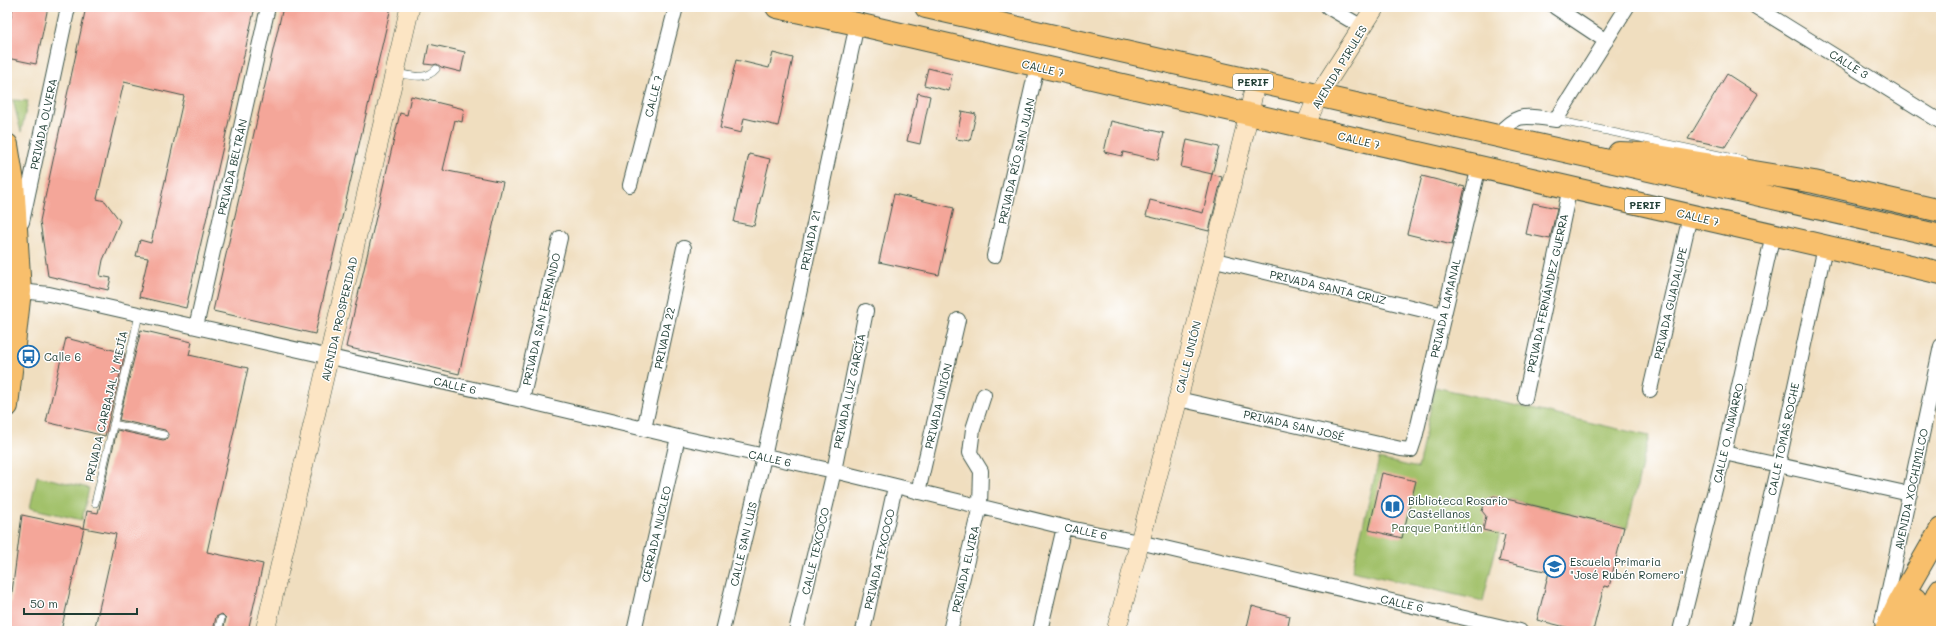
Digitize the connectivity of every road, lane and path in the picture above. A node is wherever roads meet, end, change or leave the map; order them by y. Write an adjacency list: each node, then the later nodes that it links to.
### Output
1 (68, 7): 39 (street, PRIVADA OLVERA)
2 (268, 7): 50 (street, PRIVADA BELTRÁN)
3 (410, 7): 18 (street, AVENIDA PROSPERIDAD)
4 (676, 7): 31 (street, CALLE 7)
5 (777, 7): 13 (main road, CALLE 7 / PERIF)
6 (926, 7): 12 (main road, PERIF)
7 (1328, 7): 14 (street)
8 (1375, 7): 14 (street, AVENIDA PIRULES)
9 (1555, 7): 15 (street)
10 (1627, 7): 15 (street)
11 (1756, 7): 23 (street, CALLE 3)
12 (972, 12): 19 (main road, PERIF)
13 (857, 24): 16 (main road, CALLE 7 / PERIF); 65 (street, PRIVADA 21)
14 (1362, 27): 20 (street, AVENIDA PIRULES)
15 (1606, 41): 22 (street)
16 (1037, 66): 21 (main road, CALLE 7 / PERIF); 42 (street, PRIVADA RÍO SAN JUAN)
17 (436, 69): 18 (lane)
18 (396, 73): 52 (street, AVENIDA PROSPERIDAD)
19 (1255, 83): 20 (main road, PERIF); 21 (street, CALLE UNIÓN)
20 (1318, 96): 24 (street, AVENIDA PIRULES); 25 (main road, PERIF)
21 (1249, 114): 24 (main road, CALLE 7 / PERIF); 43 (street, CALLE UNIÓN)
22 (1556, 120): 25 (street); 28 (lane)
23 (1941, 122)
24 (1305, 127): 29 (main road, CALLE 7 / PERIF)
25 (1496, 136): 27 (main road, PERIF)
26 (7, 145): 39 (main road)
27 (1581, 155): 36 (main road, PERIF); 36 (main road)
28 (1750, 161)
29 (1478, 166): 32 (main road, CALLE 7 / PERIF); 48 (street, PRIVADA LAMANAL)
30 (1797, 171): 33 (lane)
31 (630, 185)
32 (1570, 187): 35 (main road, CALLE 7 / PERIF); 55 (street, PRIVADA FERNÁNDEZ GUERRA)
33 (1874, 188)
34 (7, 212): 39 (main road)
35 (1690, 216): 37 (main road, CALLE 7 / PERIF); 53 (street, PRIVADA GUADALUPE)
36 (1936, 222)
37 (1773, 234): 40 (main road, CALLE 7 / PERIF); 64 (street, CALLE O. NAVARRO)
38 (560, 238): 57 (street, PRIVADA SAN FERNANDO)
39 (17, 242): 45 (main road)
40 (1825, 247): 44 (main road, CALLE 7 / PERIF); 66 (street, CALLE TOMÁS ROCHE)
41 (684, 248): 60 (street, PRIVADA 22)
42 (994, 256)
43 (1211, 259): 48 (street, PRIVADA SANTA CRUZ); 56 (street, CALLE UNIÓN)
44 (1941, 273)
45 (20, 292): 47 (street, CALLE 6); 58 (main road)
46 (866, 311): 67 (street, PRIVADA LUZ GARCÍA)
47 (139, 314): 50 (street, CALLE 6); 59 (lane, PRIVADA CARBAJAL Y MEJÍA)
48 (1444, 314): 63 (street, PRIVADA LAMANAL)
49 (958, 320): 69 (street, PRIVADA UNIÓN)
50 (196, 327): 52 (street, CALLE 6)
51 (1941, 346): 70 (street, AVENIDA XOCHIMILCO)
52 (330, 357): 57 (street, CALLE 6); 81 (street, AVENIDA PROSPERIDAD)
53 (1650, 390)
54 (984, 395): 72 (street, PRIVADA ELVIRA)
55 (1525, 398)
56 (1178, 399): 63 (street, PRIVADA SAN JOSÉ); 75 (street, CALLE UNIÓN)
57 (522, 400): 60 (street, CALLE 6)
58 (7, 406)
59 (113, 424): 61 (lane); 71 (lane, PRIVADA CARBAJAL Y MEJÍA)
60 (644, 429): 62 (street, CALLE 6)
61 (164, 435)
62 (678, 437): 65 (street, CALLE 6); 82 (street, CERRADA NUCLEO)
63 (1411, 450)
64 (1724, 453): 66 (street); 90 (street, CALLE O. NAVARRO)
65 (764, 457): 67 (street, CALLE 6); 83 (street, CALLE SAN LUIS)
66 (1778, 465): 70 (street); 91 (street, CALLE TOMÁS ROCHE)
67 (834, 471): 68 (street, CALLE 6); 84 (street, CALLE TEXCOCO)
68 (895, 487): 69 (street, CALLE 6); 85 (street, PRIVADA TEXCOCO)
69 (918, 492): 72 (street, CALLE 6)
70 (1910, 494): 92 (street, AVENIDA XOCHIMILCO)
71 (95, 503)
72 (980, 506): 73 (street, CALLE 6); 86 (street, PRIVADA ELVIRA)
73 (1064, 527): 75 (street, CALLE 6); 87 (street)
74 (1941, 529): 93 (main road)
75 (1139, 542): 88 (street, CALLE UNIÓN); 89 (street, CALLE 6)
76 (1941, 546): 94 (main road)
77 (1941, 590): 79 (main road)
78 (221, 619): 80 (lane)
79 (1929, 626)
80 (218, 631)
81 (265, 631)
82 (634, 631)
83 (722, 631)
84 (796, 631)
85 (863, 631)
86 (950, 631)
87 (1040, 631)
88 (1116, 631)
89 (1520, 631)
90 (1680, 631)
91 (1740, 631)
92 (1880, 631)
93 (1885, 631)
94 (1903, 631)

